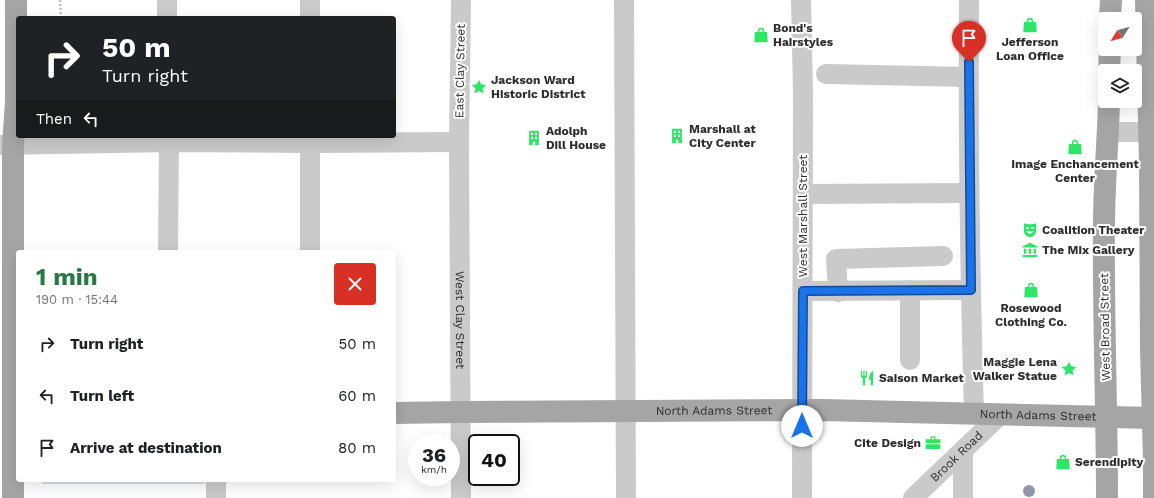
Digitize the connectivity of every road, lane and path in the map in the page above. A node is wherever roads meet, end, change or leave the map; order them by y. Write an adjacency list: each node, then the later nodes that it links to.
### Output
1 (16, 0): 23 (main road)
2 (60, 0): 12 (path)
3 (167, 0): 13 (street)
4 (310, 0): 14 (street)
5 (461, 0): 22 (street, East Clay Street)
6 (624, 0): 36 (street)
7 (801, 0): 25 (street, West Marshall Street)
8 (969, 0): 16 (street)
9 (1111, 0): 11 (main road)
10 (1146, 0): 19 (main road)
11 (1110, 12)
12 (60, 16)
13 (167, 16)
14 (310, 16)
15 (826, 74): 16 (street)
16 (969, 77): 24 (street)
17 (1109, 108): 18 (main road, West Broad Street)
18 (1108, 132): 19 (street); 40 (main road, West Broad Street)
19 (1151, 132): 41 (main road)
20 (168, 139): 21 (street); 23 (street); 26 (street)
21 (310, 140): 22 (street); 27 (street)
22 (459, 142): 35 (street, West Clay Street)
23 (6, 145): 42 (main road)
24 (969, 193): 25 (street); 30 (street)
25 (803, 194): 31 (street, West Marshall Street)
26 (168, 250)
27 (310, 250)
28 (943, 256): 32 (street)
29 (910, 290): 30 (street); 32 (street); 33 (street)
30 (971, 290): 38 (street)
31 (803, 291): 32 (street); 34 (street, West Marshall Street)
32 (838, 292)
33 (910, 360)
34 (802, 410): 36 (main road, North Adams Street); 38 (main road, North Adams Street); 50 (street, West Marshall Street)
35 (461, 412): 36 (main road, North Adams Street); 37 (main road, North Adams Street); 48 (street, West Clay Street)
36 (626, 412): 49 (street)
37 (396, 413)
38 (974, 414): 39 (main road, North Adams Street)
39 (1000, 415): 40 (main road, North Adams Street); 43 (street, Brook Road)
40 (1106, 417): 41 (main road, North Adams Street); 53 (main road, West Broad Street)
41 (1154, 418): 44 (main road)
42 (10, 437): 46 (main road)
43 (962, 450): 51 (street, Brook Road); 52 (street)
44 (1154, 460): 54 (main road)
45 (216, 482): 47 (street)
46 (13, 498)
47 (216, 498)
48 (461, 498)
49 (626, 498)
50 (802, 498)
51 (913, 498)
52 (963, 498)
53 (1107, 498)
54 (1154, 498)

